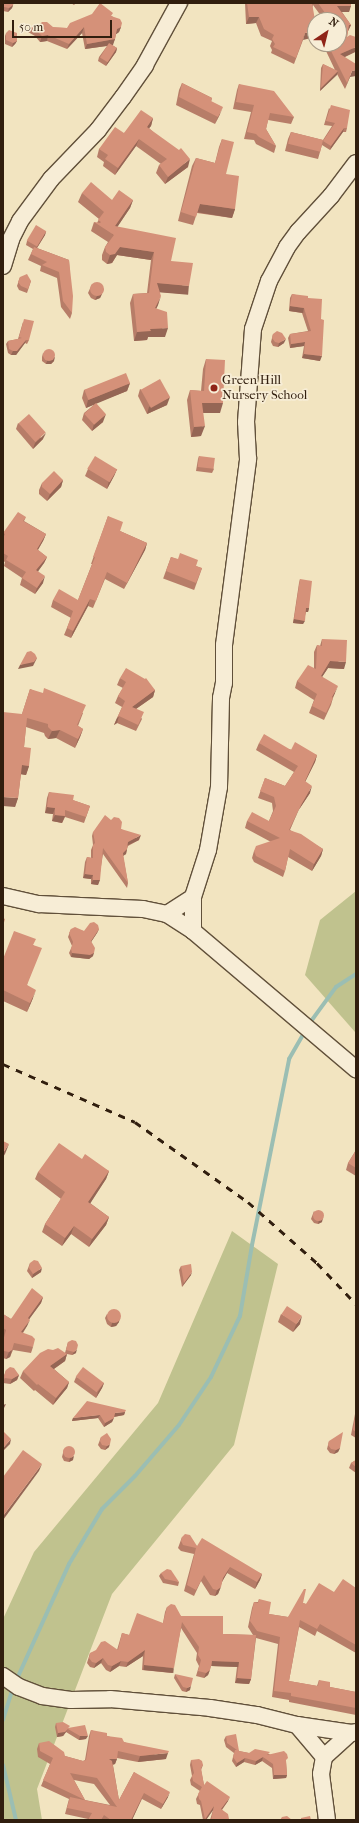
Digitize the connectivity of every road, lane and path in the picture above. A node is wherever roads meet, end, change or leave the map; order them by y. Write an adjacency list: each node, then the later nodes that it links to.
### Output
1 (179, 3): 3 (street)
2 (356, 163): 5 (street)
3 (3, 266)
4 (3, 896): 6 (street)
5 (194, 897): 6 (street); 7 (street)
6 (167, 914): 7 (street)
7 (193, 931): 8 (street)
8 (356, 1069)
9 (3, 1676): 10 (street)
10 (297, 1725): 11 (street); 12 (street)
11 (353, 1733): 12 (street)
12 (324, 1757): 13 (street)
13 (327, 1820)

